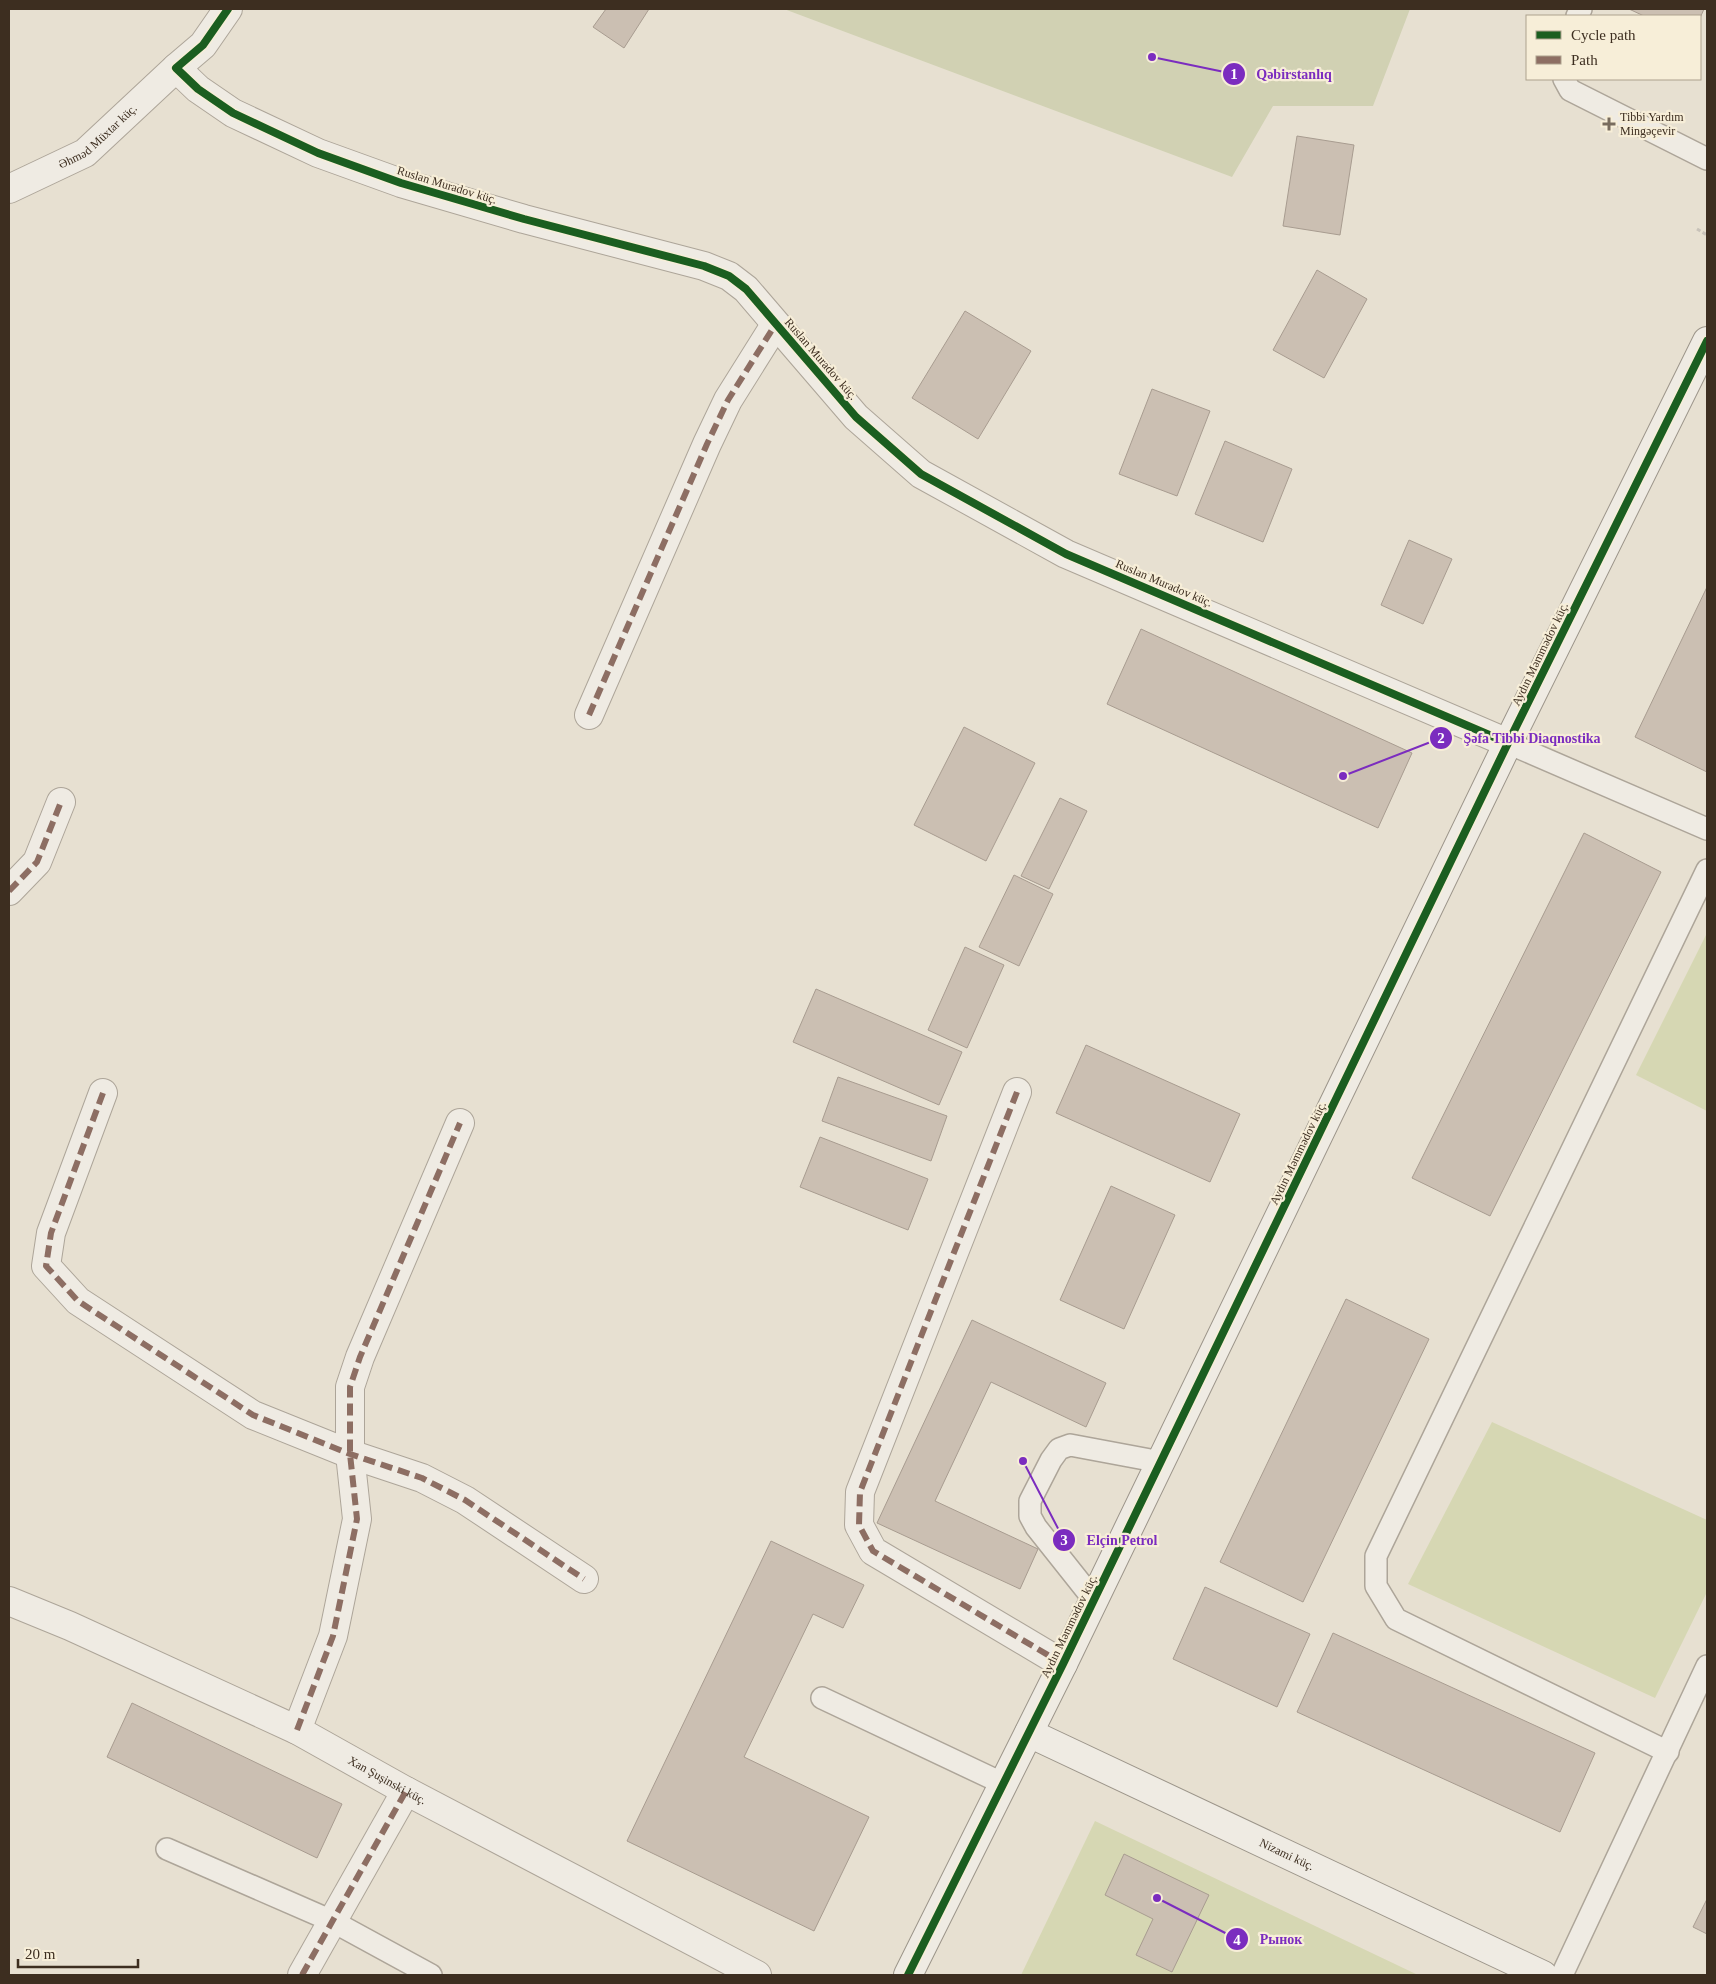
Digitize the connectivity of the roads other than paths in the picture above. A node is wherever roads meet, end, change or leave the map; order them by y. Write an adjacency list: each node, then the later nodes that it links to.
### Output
1 (228, 9): 2 (street)
2 (176, 68): 5 (street, Əhməd Müxtar küç.); 6 (street, Ruslan Muradov küç.)
3 (1565, 80): 4 (lane)
4 (1707, 159)
5 (9, 189)
6 (775, 324): 8 (street); 9 (street, Ruslan Muradov küç.)
7 (1707, 341): 9 (street, Aydın Məmmədov küç.)
8 (589, 716)
9 (1508, 743): 11 (lane); 18 (street, Aydın Məmmədov küç.)
10 (61, 802): 13 (street)
11 (1707, 829)
12 (1707, 870): 27 (lane)
13 (9, 891)
14 (1017, 1092): 22 (street)
15 (103, 1093): 17 (street)
16 (460, 1123): 17 (street)
17 (350, 1454): 19 (street); 25 (street)
18 (1161, 1462): 20 (street, Aydın Məmmədov küç.); 20 (lane)
19 (584, 1579)
20 (1094, 1600): 22 (street, Aydın Məmmədov küç.)
21 (9, 1601): 25 (street, Xan Şuşinski küç.)
22 (1063, 1664): 26 (street, Aydın Məmmədov küç.)
23 (1707, 1666): 27 (lane)
24 (822, 1698): 28 (lane)
25 (297, 1730): 29 (street, Xan Şuşinski küç.)
26 (1029, 1733): 28 (street, Aydın Məmmədov küç.); 36 (street, Nizami küç.)
27 (1668, 1752): 37 (lane)
28 (1004, 1784): 35 (street, Aydın Məmmədov küç.)
29 (406, 1790): 31 (street); 34 (street, Xan Şuşinski küç.)
30 (167, 1849): 31 (lane)
31 (332, 1921): 32 (street); 33 (lane)
32 (302, 1975)
33 (431, 1975)
34 (757, 1975)
35 (908, 1975)
36 (1543, 1975)
37 (1562, 1975)

